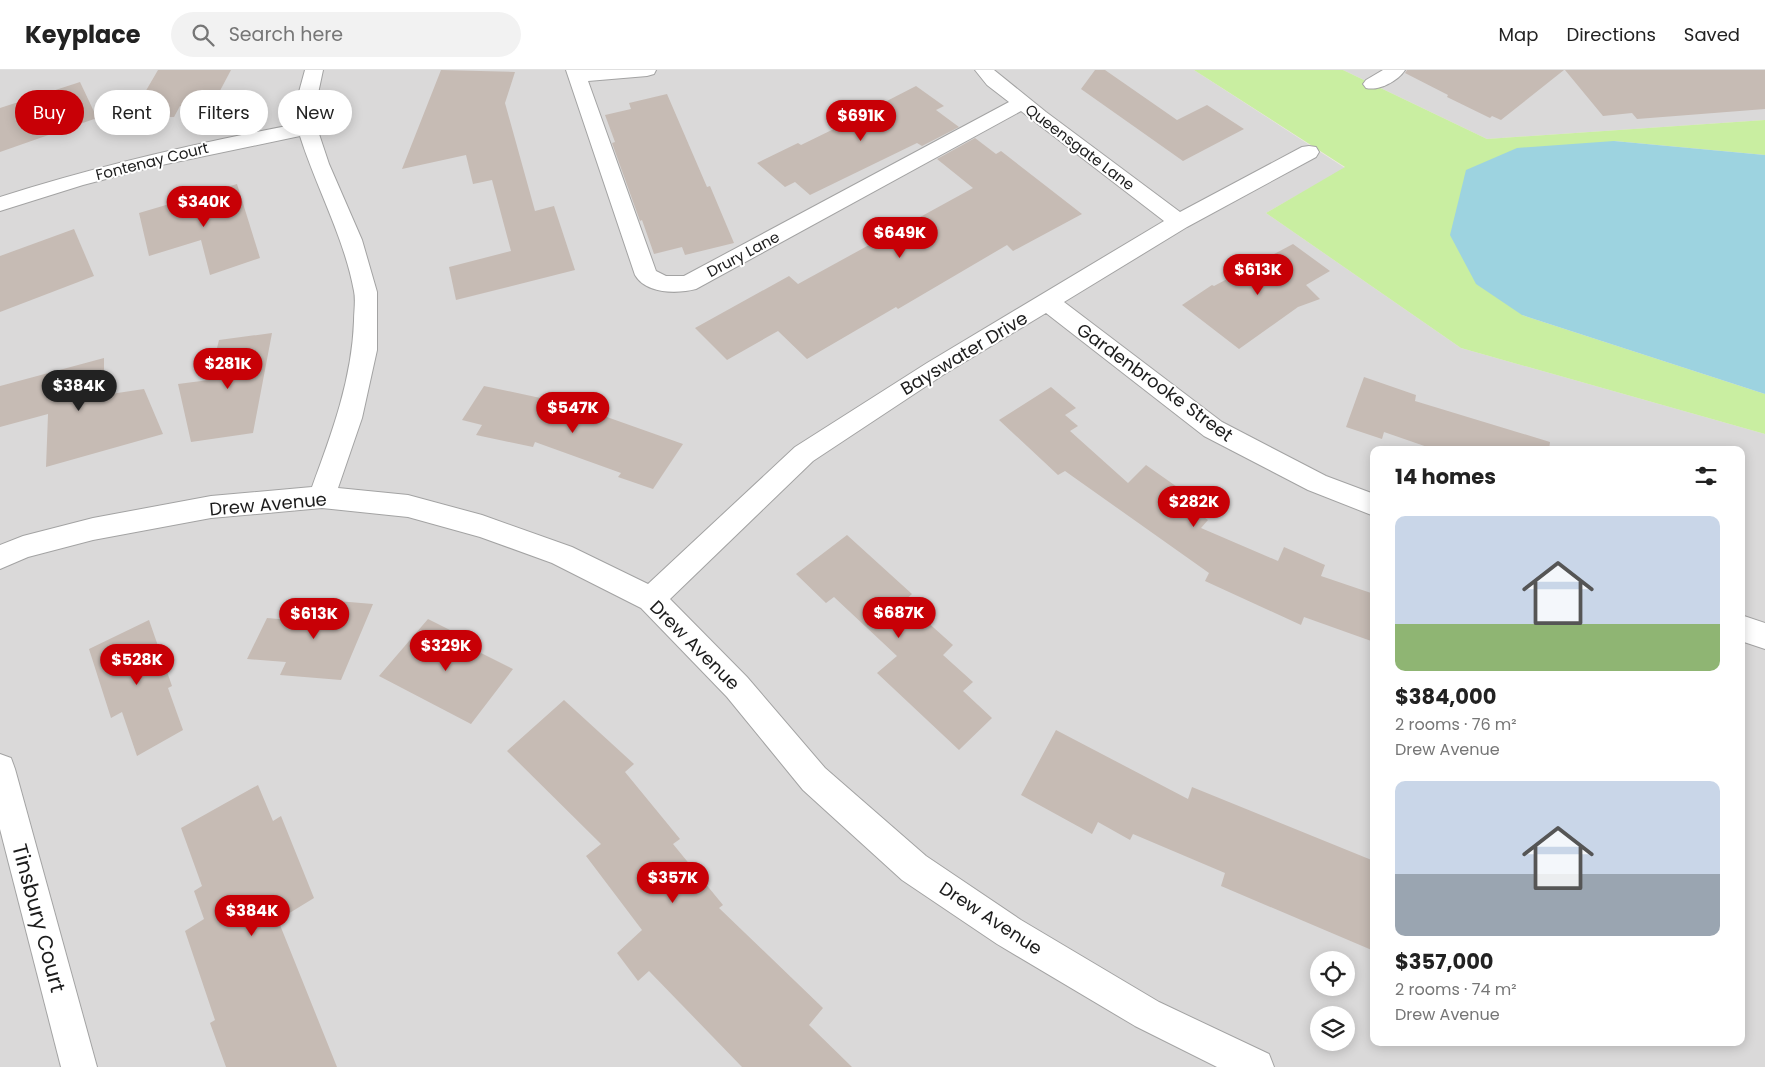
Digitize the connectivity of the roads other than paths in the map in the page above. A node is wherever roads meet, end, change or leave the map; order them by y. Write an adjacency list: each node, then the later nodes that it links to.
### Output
1 (314, 70): 7 (street)
2 (647, 70): 5 (street, Drury Lane)
3 (984, 70): 8 (street, Queensgate Lane)
4 (1396, 70): 6 (street)
5 (576, 73): 8 (street, Drury Lane)
6 (1373, 84)
7 (309, 90)
8 (1022, 103): 13 (street, Queensgate Lane)
9 (278, 133): 12 (street, Fontenay Court)
10 (309, 135): 15 (street)
11 (1309, 152): 13 (street, Bayswater Drive)
12 (0, 204)
13 (1179, 222): 14 (street, Bayswater Drive)
14 (1048, 302): 16 (street, Gardenbrooke Street); 18 (street, Bayswater Drive)
15 (322, 497): 17 (street, Drew Avenue); 18 (street, Drew Avenue)
16 (1370, 503)
17 (0, 556)
18 (651, 598): 23 (street, Drew Avenue)
19 (1745, 629): 20 (street)
20 (1765, 636)
21 (0, 769): 22 (street, Tinsbury Court)
22 (78, 1067)
23 (1256, 1067)

